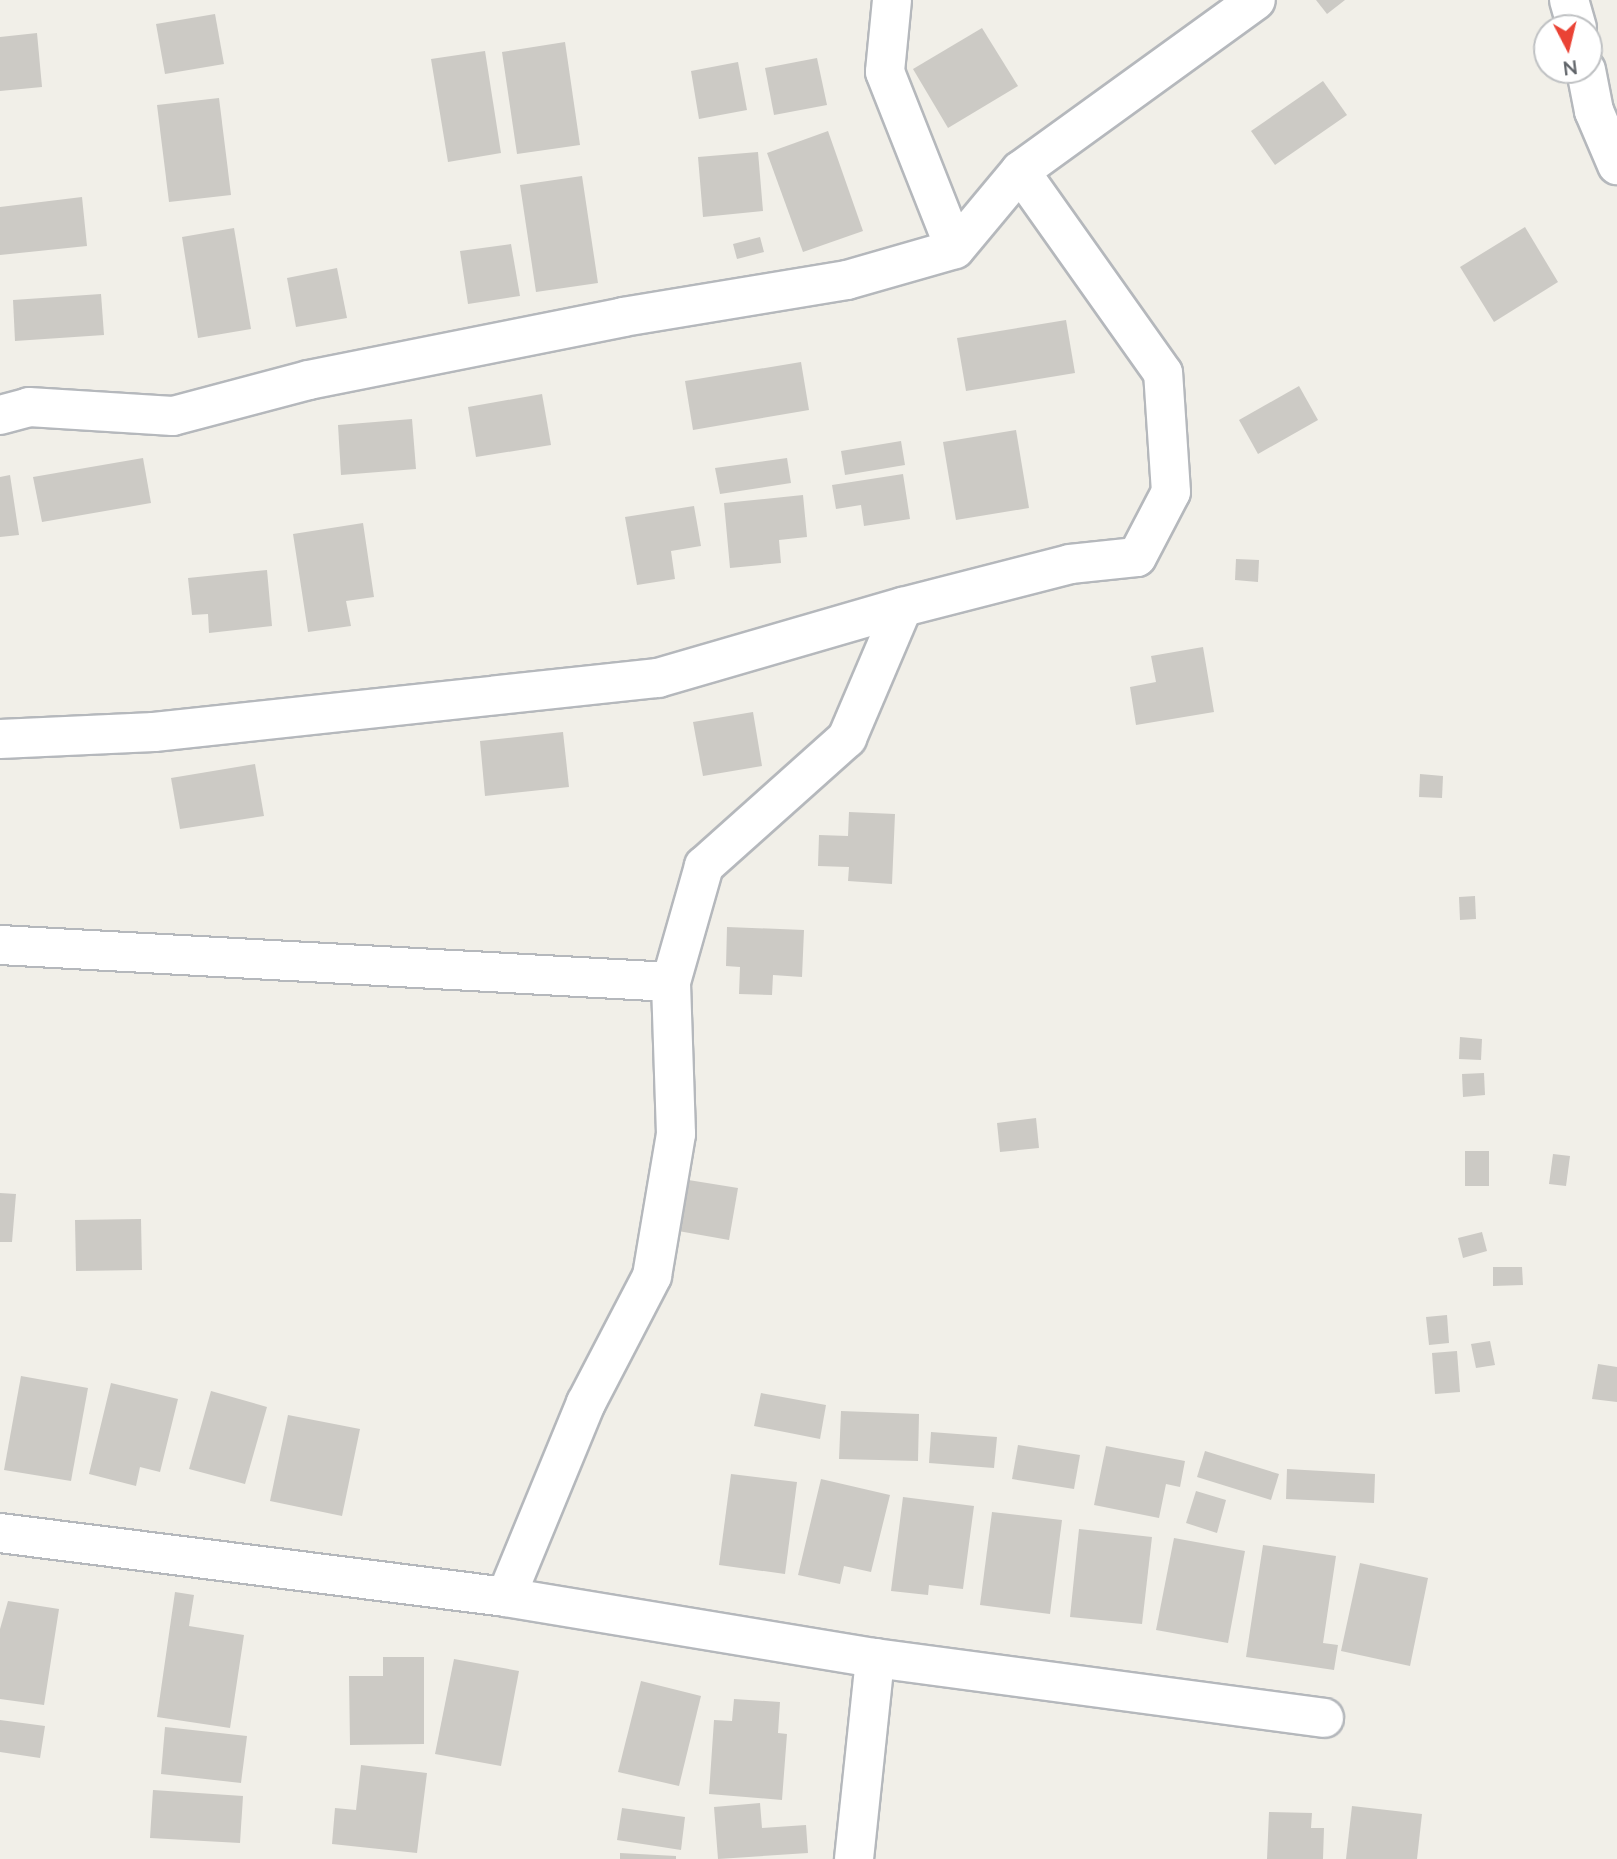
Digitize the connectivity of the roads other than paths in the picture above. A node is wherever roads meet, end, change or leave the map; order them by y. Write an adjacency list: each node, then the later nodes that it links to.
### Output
1 (892, 0): 6 (street)
2 (1256, 0): 5 (street)
3 (1589, 84): 4 (street)
4 (1617, 165)
5 (1020, 171): 6 (street); 8 (street)
6 (955, 249): 7 (street)
7 (0, 415)
8 (903, 607): 9 (street); 11 (street)
9 (0, 739)
10 (0, 946): 11 (street)
11 (671, 982): 13 (street)
12 (0, 1533): 13 (street)
13 (506, 1597): 14 (street)
14 (875, 1658): 15 (street); 16 (street)
15 (1324, 1718)
16 (854, 1859)

